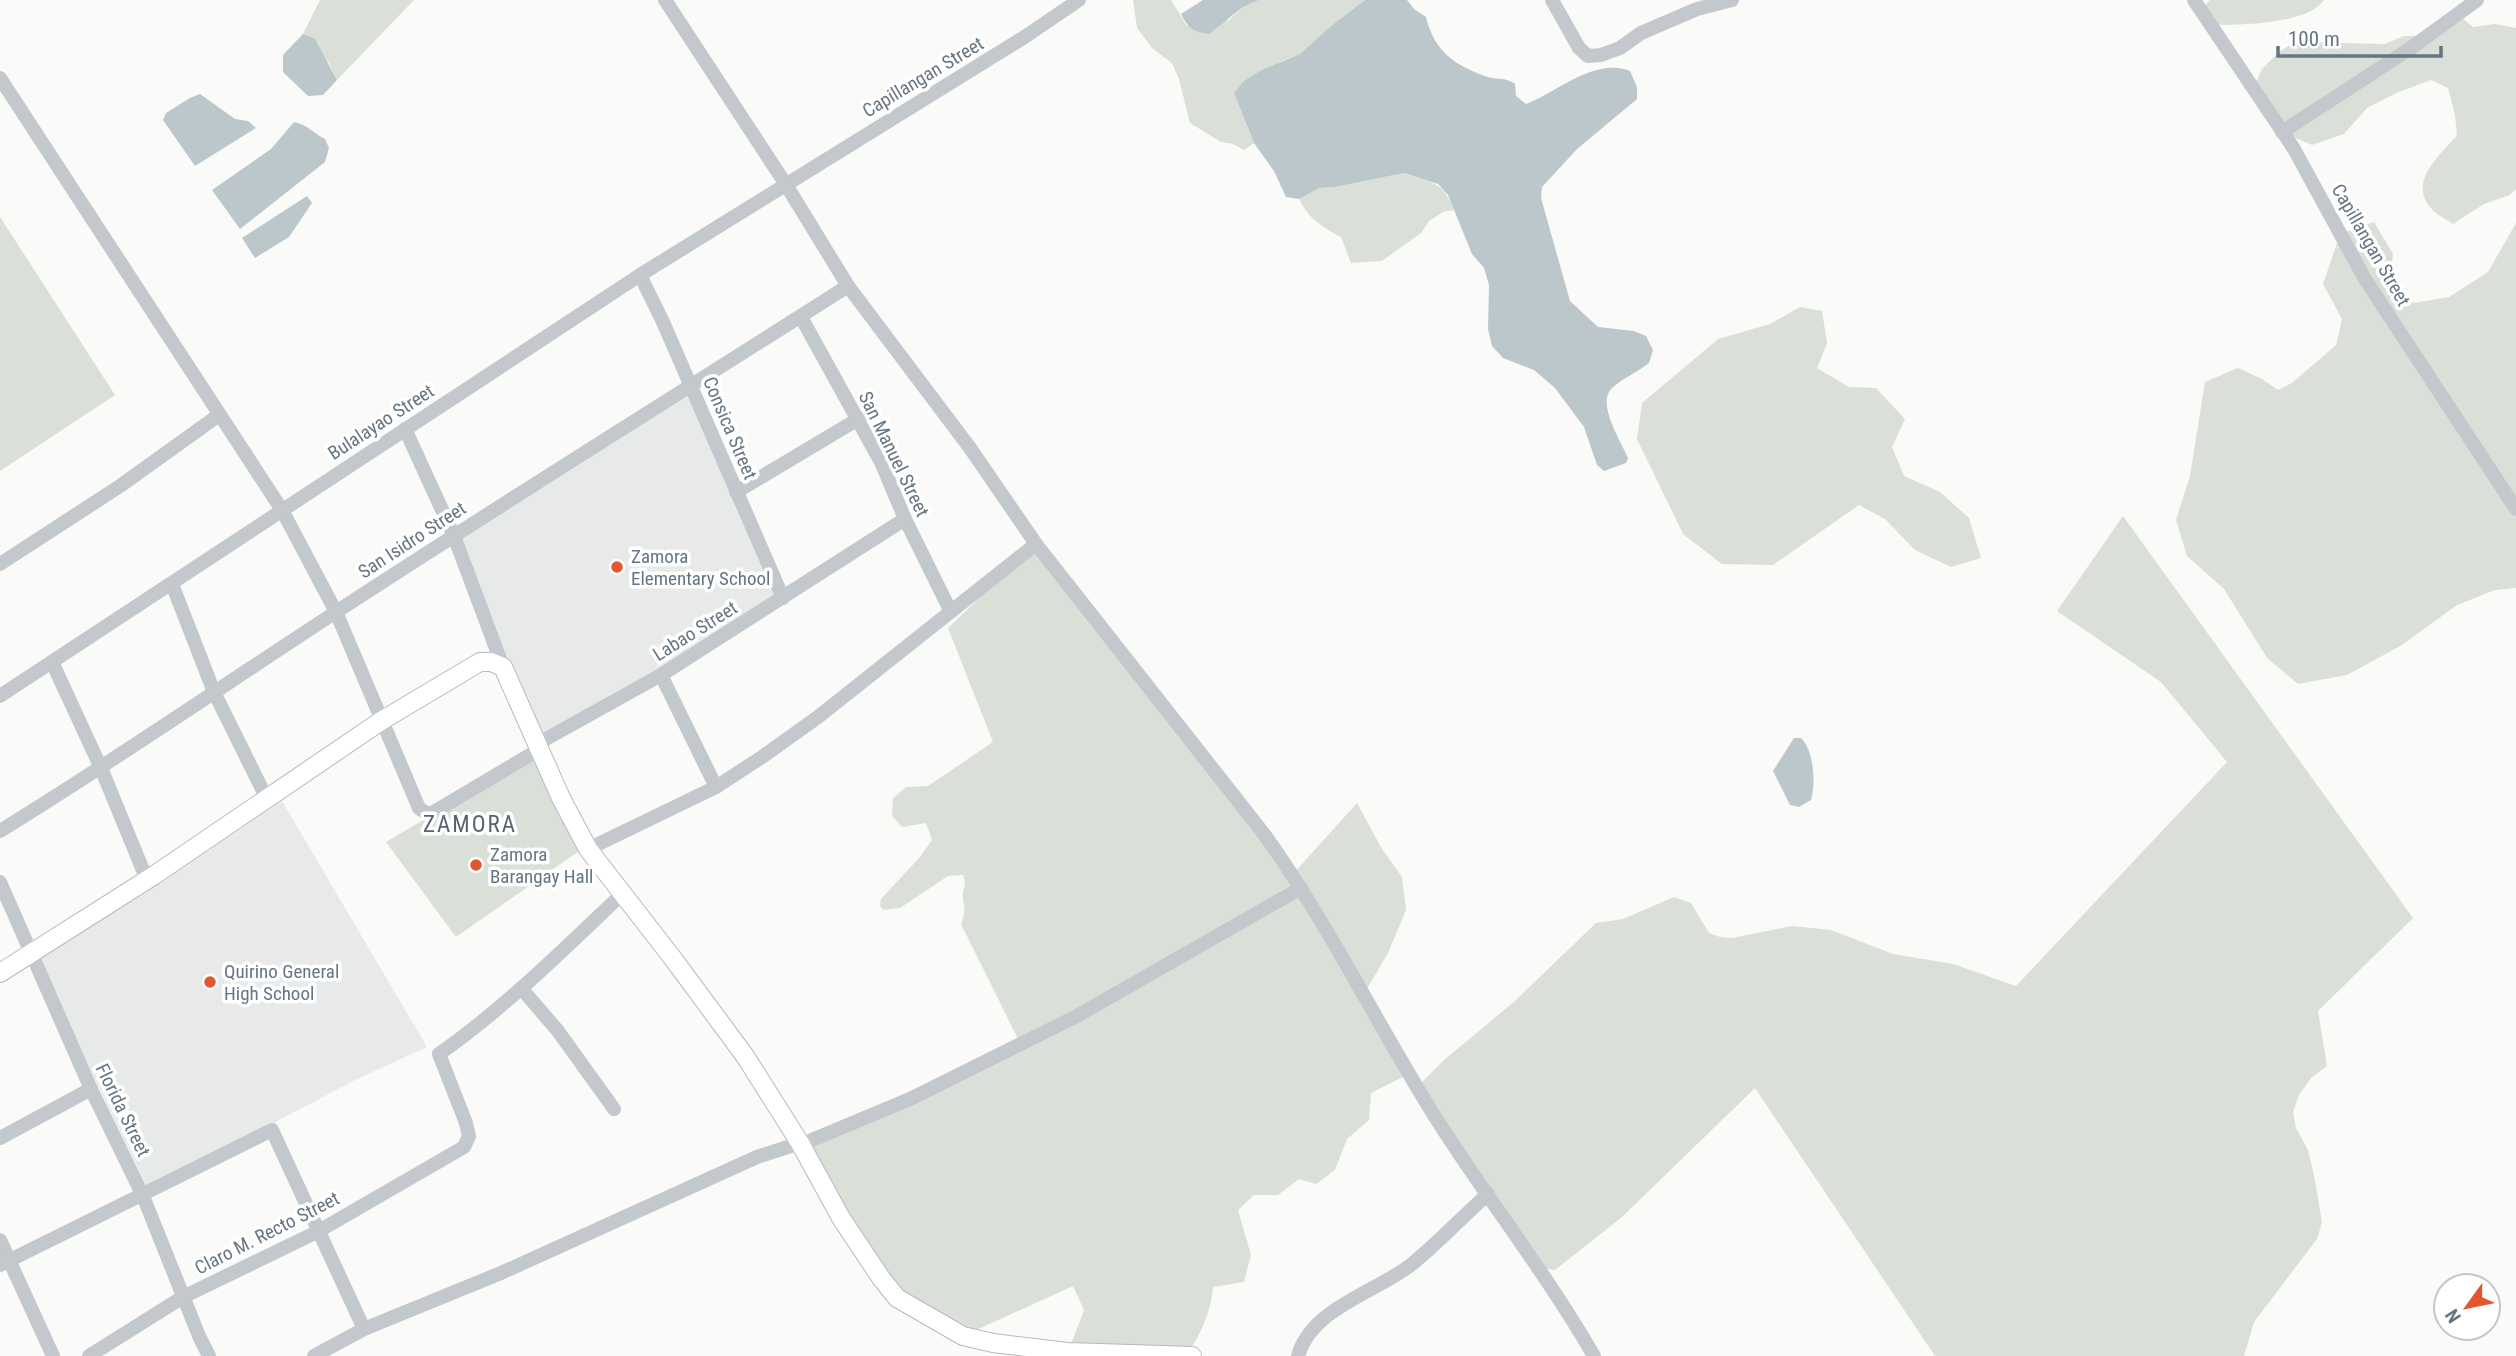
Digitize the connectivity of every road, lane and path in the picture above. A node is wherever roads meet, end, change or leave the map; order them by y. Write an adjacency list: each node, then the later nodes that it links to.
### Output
1 (665, 0): 9 (street)
2 (1079, 0): 9 (street, Capillangan Street)
3 (1552, 0): 4 (street)
4 (1732, 0)
5 (2194, 0): 8 (street, Capillangan Street)
6 (2477, 0): 8 (street)
7 (0, 78): 14 (street)
8 (2282, 132): 18 (street, Capillangan Street)
9 (785, 183): 10 (street, Bulalayao Street); 11 (street)
10 (640, 275): 13 (street, Consica Street); 16 (street, Bulalayao Street)
11 (848, 286): 12 (street, San Isidro Street); 22 (street)
12 (801, 317): 13 (street, San Isidro Street); 15 (street, San Manuel Street)
13 (691, 387): 17 (street, Consica Street); 21 (street, San Isidro Street)
14 (219, 415): 19 (street); 23 (street)
15 (859, 418): 17 (street); 20 (street, San Manuel Street)
16 (404, 429): 19 (street, Bulalayao Street); 21 (street)
17 (736, 492): 25 (street, Consica Street)
18 (2516, 509)
19 (282, 510): 24 (street, Bulalayao Street); 27 (street)
20 (905, 519): 25 (street, Labao Street); 26 (street, San Manuel Street)
21 (454, 536): 27 (street, San Isidro Street); 29 (street)
22 (1036, 544): 26 (street); 42 (street)
23 (0, 564)
24 (172, 584): 28 (street, Bulalayao Street); 31 (street)
25 (783, 598): 30 (street, Labao Street)
26 (950, 610): 36 (street)
27 (336, 612): 31 (street, San Isidro Street); 33 (street)
28 (52, 662): 32 (street, Bulalayao Street); 35 (street)
29 (503, 667): 33 (main road); 34 (main road)
30 (661, 676): 34 (street, Labao Street); 36 (street)
31 (214, 692): 35 (street, San Isidro Street); 37 (street)
32 (0, 696)
33 (381, 721): 34 (street, Labao Street); 37 (main road)
34 (538, 746): 39 (main road)
35 (101, 768): 38 (street, San Isidro Street); 40 (street)
36 (716, 788): 39 (street)
37 (267, 799): 40 (main road)
38 (0, 831)
39 (588, 849): 43 (main road)
40 (147, 880): 44 (main road)
41 (0, 882): 44 (street, Florida Street)
42 (1301, 888): 50 (street); 51 (street)
43 (623, 893): 46 (street); 50 (main road)
44 (30, 953): 45 (main road); 47 (street, Florida Street)
45 (0, 973)
46 (521, 988): 48 (street); 53 (street, Claro M. Recto Street)
47 (91, 1089): 49 (street); 52 (street, Florida Street)
48 (614, 1109)
49 (0, 1138)
50 (806, 1142): 57 (street); 62 (main road)
51 (1488, 1195): 63 (street); 64 (street)
52 (143, 1196): 53 (street); 55 (street); 56 (street, Florida Street)
53 (317, 1232): 56 (street, Claro M. Recto Street); 57 (street)
54 (0, 1240): 55 (street)
55 (5, 1263): 58 (street)
56 (183, 1297): 59 (street, Claro M. Recto Street); 60 (street, Florida Street)
57 (364, 1329): 61 (street)
58 (53, 1356)
59 (89, 1356)
60 (209, 1356)
61 (314, 1356)
62 (1192, 1356)
63 (1297, 1356)
64 (1594, 1356)

